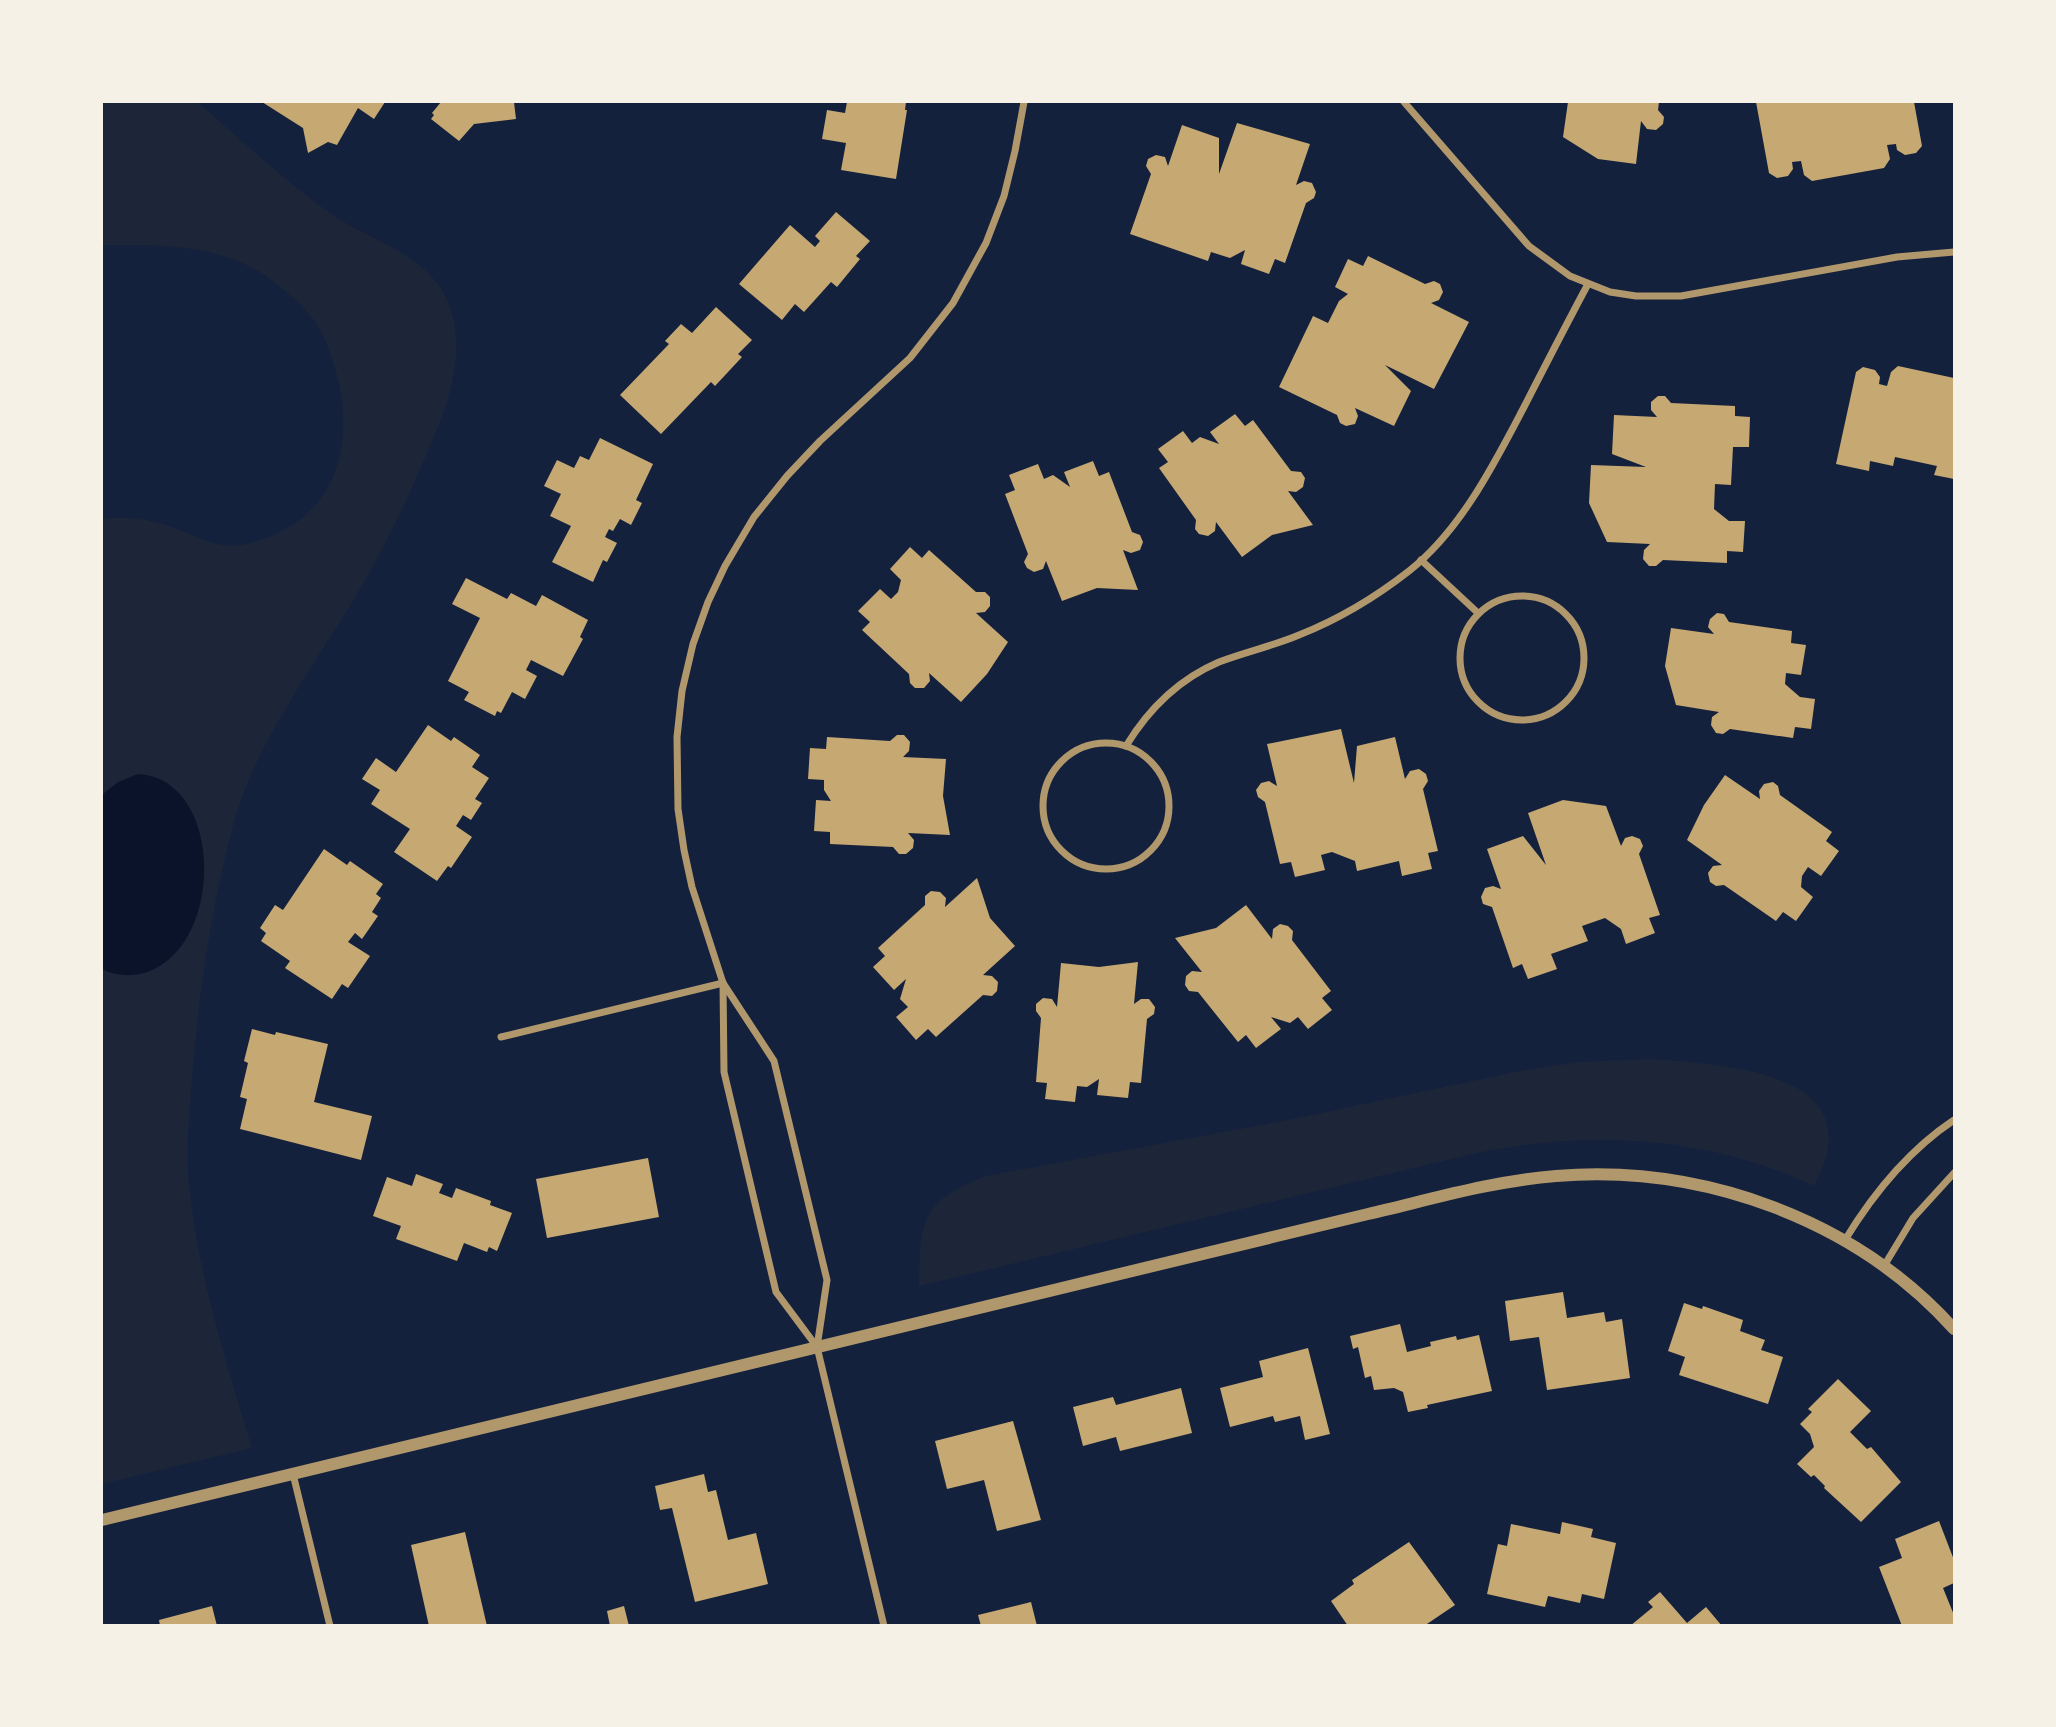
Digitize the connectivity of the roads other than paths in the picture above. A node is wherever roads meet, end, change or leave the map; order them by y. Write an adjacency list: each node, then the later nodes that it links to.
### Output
1 (1024, 102): 8 (street)
2 (1404, 102): 4 (street)
3 (1955, 252): 4 (street)
4 (1587, 284): 5 (street)
5 (1422, 560): 6 (street); 7 (street)
6 (1478, 613): 6 (street)
7 (1126, 746): 7 (street)
8 (723, 983): 9 (street); 15 (street); 15 (street)
9 (500, 1038)
10 (1955, 1120): 12 (street)
11 (1955, 1173): 13 (street)
12 (1845, 1240): 13 (street); 15 (street)
13 (1884, 1266): 14 (street)
14 (1955, 1329)
15 (817, 1348): 16 (street); 19 (street)
16 (293, 1474): 17 (street); 18 (street)
17 (102, 1520)
18 (330, 1626)
19 (884, 1626)

